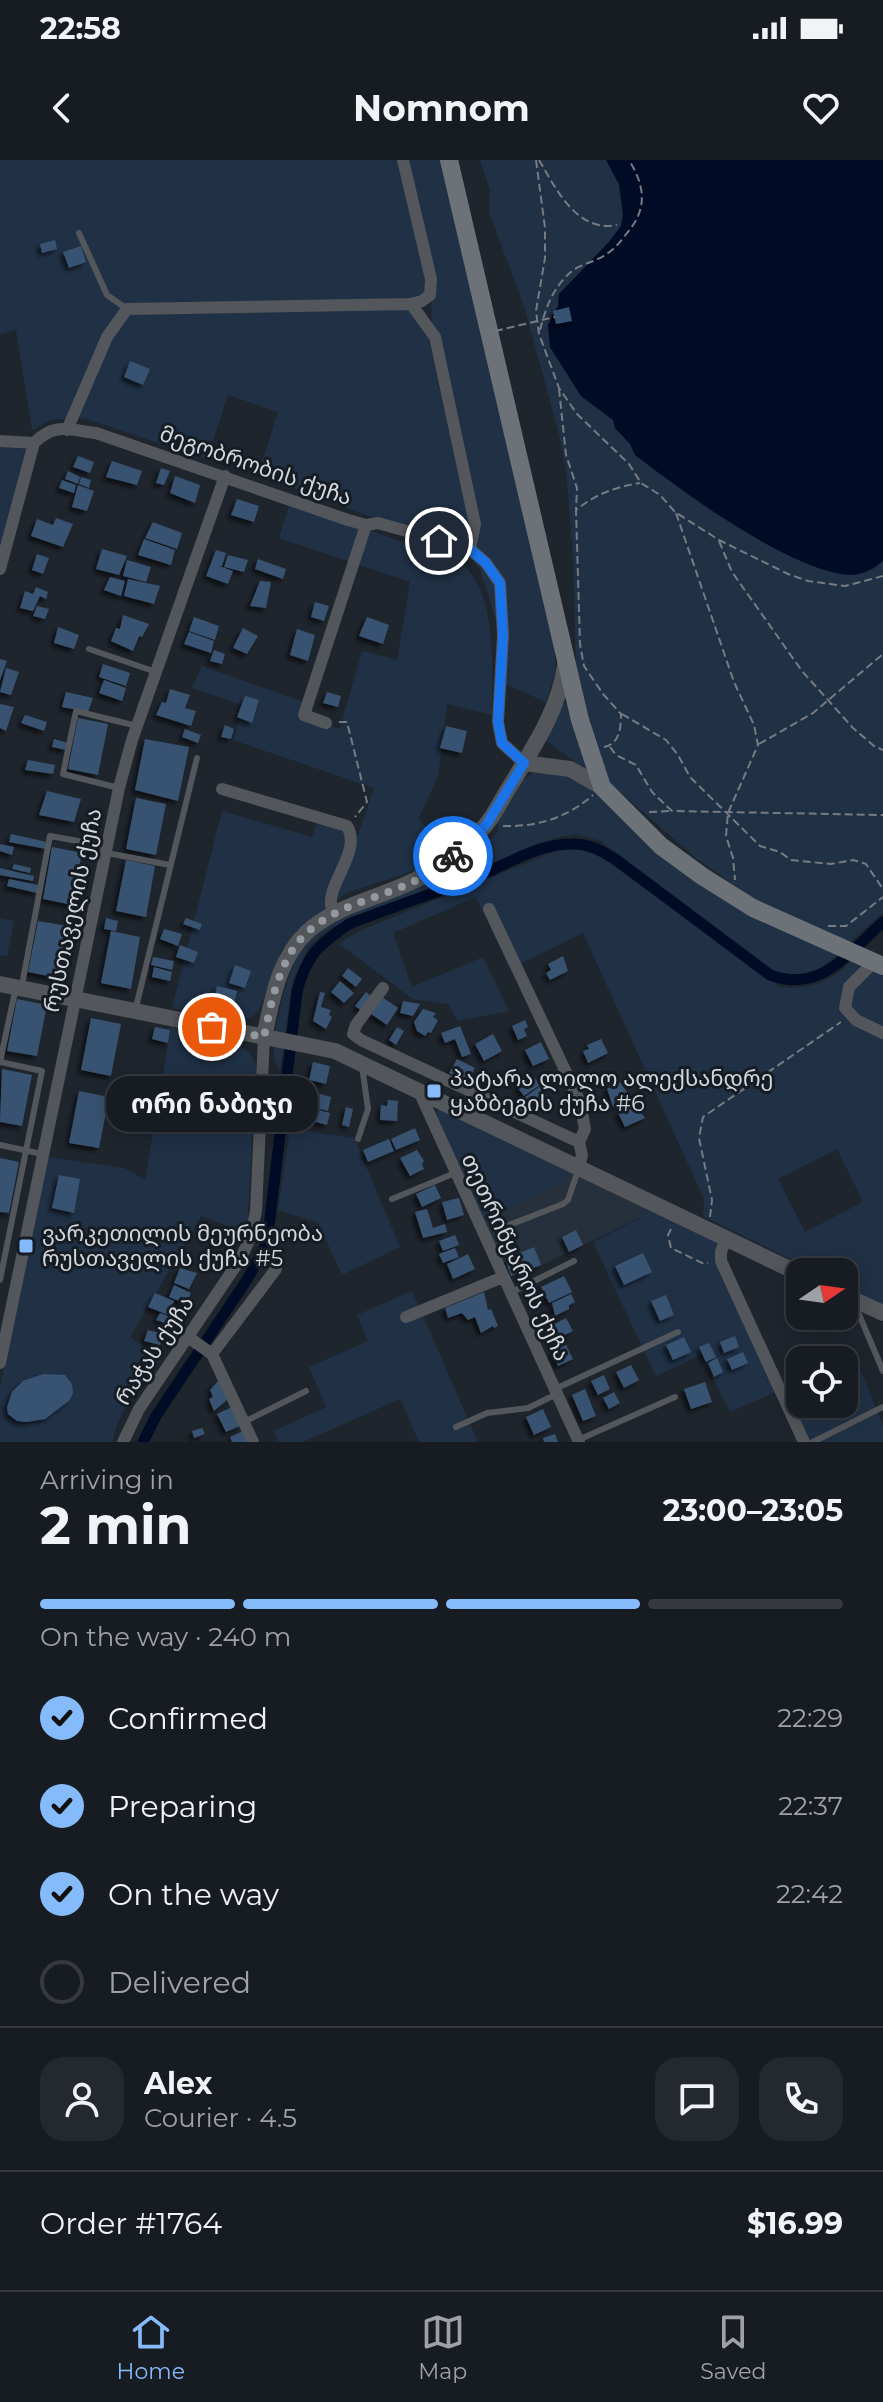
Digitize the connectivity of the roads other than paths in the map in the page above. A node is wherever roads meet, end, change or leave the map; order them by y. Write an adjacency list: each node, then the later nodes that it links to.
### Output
1 (403, 160): 4 (street)
2 (449, 160): 14 (main road)
3 (79, 233): 5 (lane)
4 (411, 304): 5 (street); 11 (street)
5 (127, 309): 6 (street)
6 (67, 430): 8 (street); 9 (street, მეგობრობის ქუჩა)
7 (0, 441): 8 (street)
8 (34, 443): 12 (street)
9 (225, 476): 10 (street, მეგობრობის ქუჩა); 15 (street, რუსთაველის ქუჩა)
10 (366, 525): 11 (street, მეგობრობის ქუჩა); 16 (street)
11 (470, 549): 19 (street)
12 (0, 569)
13 (89, 649): 15 (lane)
14 (566, 658): 19 (street, რაჭას ქუჩა); 20 (main road)
15 (156, 672): 17 (street, რუსთაველის ქუჩა)
16 (326, 723)
17 (137, 726): 21 (street, რუსთაველის ქუჩა); 21 (lane)
18 (197, 758): 24 (lane)
19 (524, 763): 20 (street); 26 (street, რაჭას ქუჩა)
20 (602, 787): 27 (main road)
21 (119, 788): 23 (street, რუსთაველის ქუჩა)
22 (222, 789): 26 (street)
23 (106, 849): 24 (lane); 28 (lane); 30 (street, რუსთაველის ქუჩა)
24 (170, 865): 31 (lane)
25 (489, 909): 41 (street)
26 (334, 913): 33 (street, რაჭას ქუჩა)
27 (874, 962): 32 (street)
28 (12, 987): 30 (street); 36 (lane)
29 (383, 988): 34 (street)
30 (74, 998): 31 (street); 38 (street, რუსთაველის ქუჩა)
31 (135, 1011): 33 (street)
32 (883, 1033)
33 (269, 1038): 35 (street); 63 (street, რაჭას ქუჩა)
34 (361, 1040): 35 (lane); 41 (street)
35 (357, 1060): 39 (street); 40 (lane)
36 (0, 1063): 37 (lane)
37 (42, 1071): 38 (lane); 43 (lane)
38 (58, 1075): 44 (street, რუსთაველის ქუჩა)
39 (418, 1089): 45 (street); 46 (street, თეთრიწყაროს ქუჩა)
40 (358, 1139)
41 (579, 1142): 45 (street)
42 (0, 1145): 43 (lane)
43 (26, 1151): 44 (lane); 49 (lane)
44 (42, 1154): 65 (street, რუსთაველის ქუჩა)
45 (579, 1167): 50 (lane); 51 (street)
46 (455, 1173): 47 (lane); 55 (street, თეთრიწყაროს ქუჩა)
47 (392, 1199)
48 (0, 1226): 49 (lane)
49 (11, 1228): 56 (lane)
50 (499, 1229)
51 (726, 1239): 53 (street); 76 (street)
52 (574, 1261): 57 (lane)
53 (786, 1267)
54 (276, 1269): 64 (street)
55 (503, 1277): 57 (street, თეთრიწყაროს ქუჩა); 60 (street)
56 (0, 1280)
57 (510, 1293): 68 (street, თეთრიწყაროს ქუჩა)
58 (858, 1301): 59 (street)
59 (883, 1313)
60 (406, 1317)
61 (858, 1317): 66 (lane)
62 (678, 1332): 68 (lane)
63 (191, 1339): 64 (street); 74 (street, რაჭას ქუჩა)
64 (210, 1352): 71 (street)
65 (0, 1363)
66 (883, 1371)
67 (306, 1391): 71 (lane)
68 (556, 1392): 72 (lane); 73 (street, თეთრიწყაროს ქუჩა)
69 (675, 1397): 73 (lane)
70 (883, 1407): 77 (lane)
71 (244, 1422): 75 (street)
72 (456, 1427)
73 (579, 1441)
74 (123, 1442)
75 (253, 1442)
76 (804, 1442)
77 (813, 1442)

